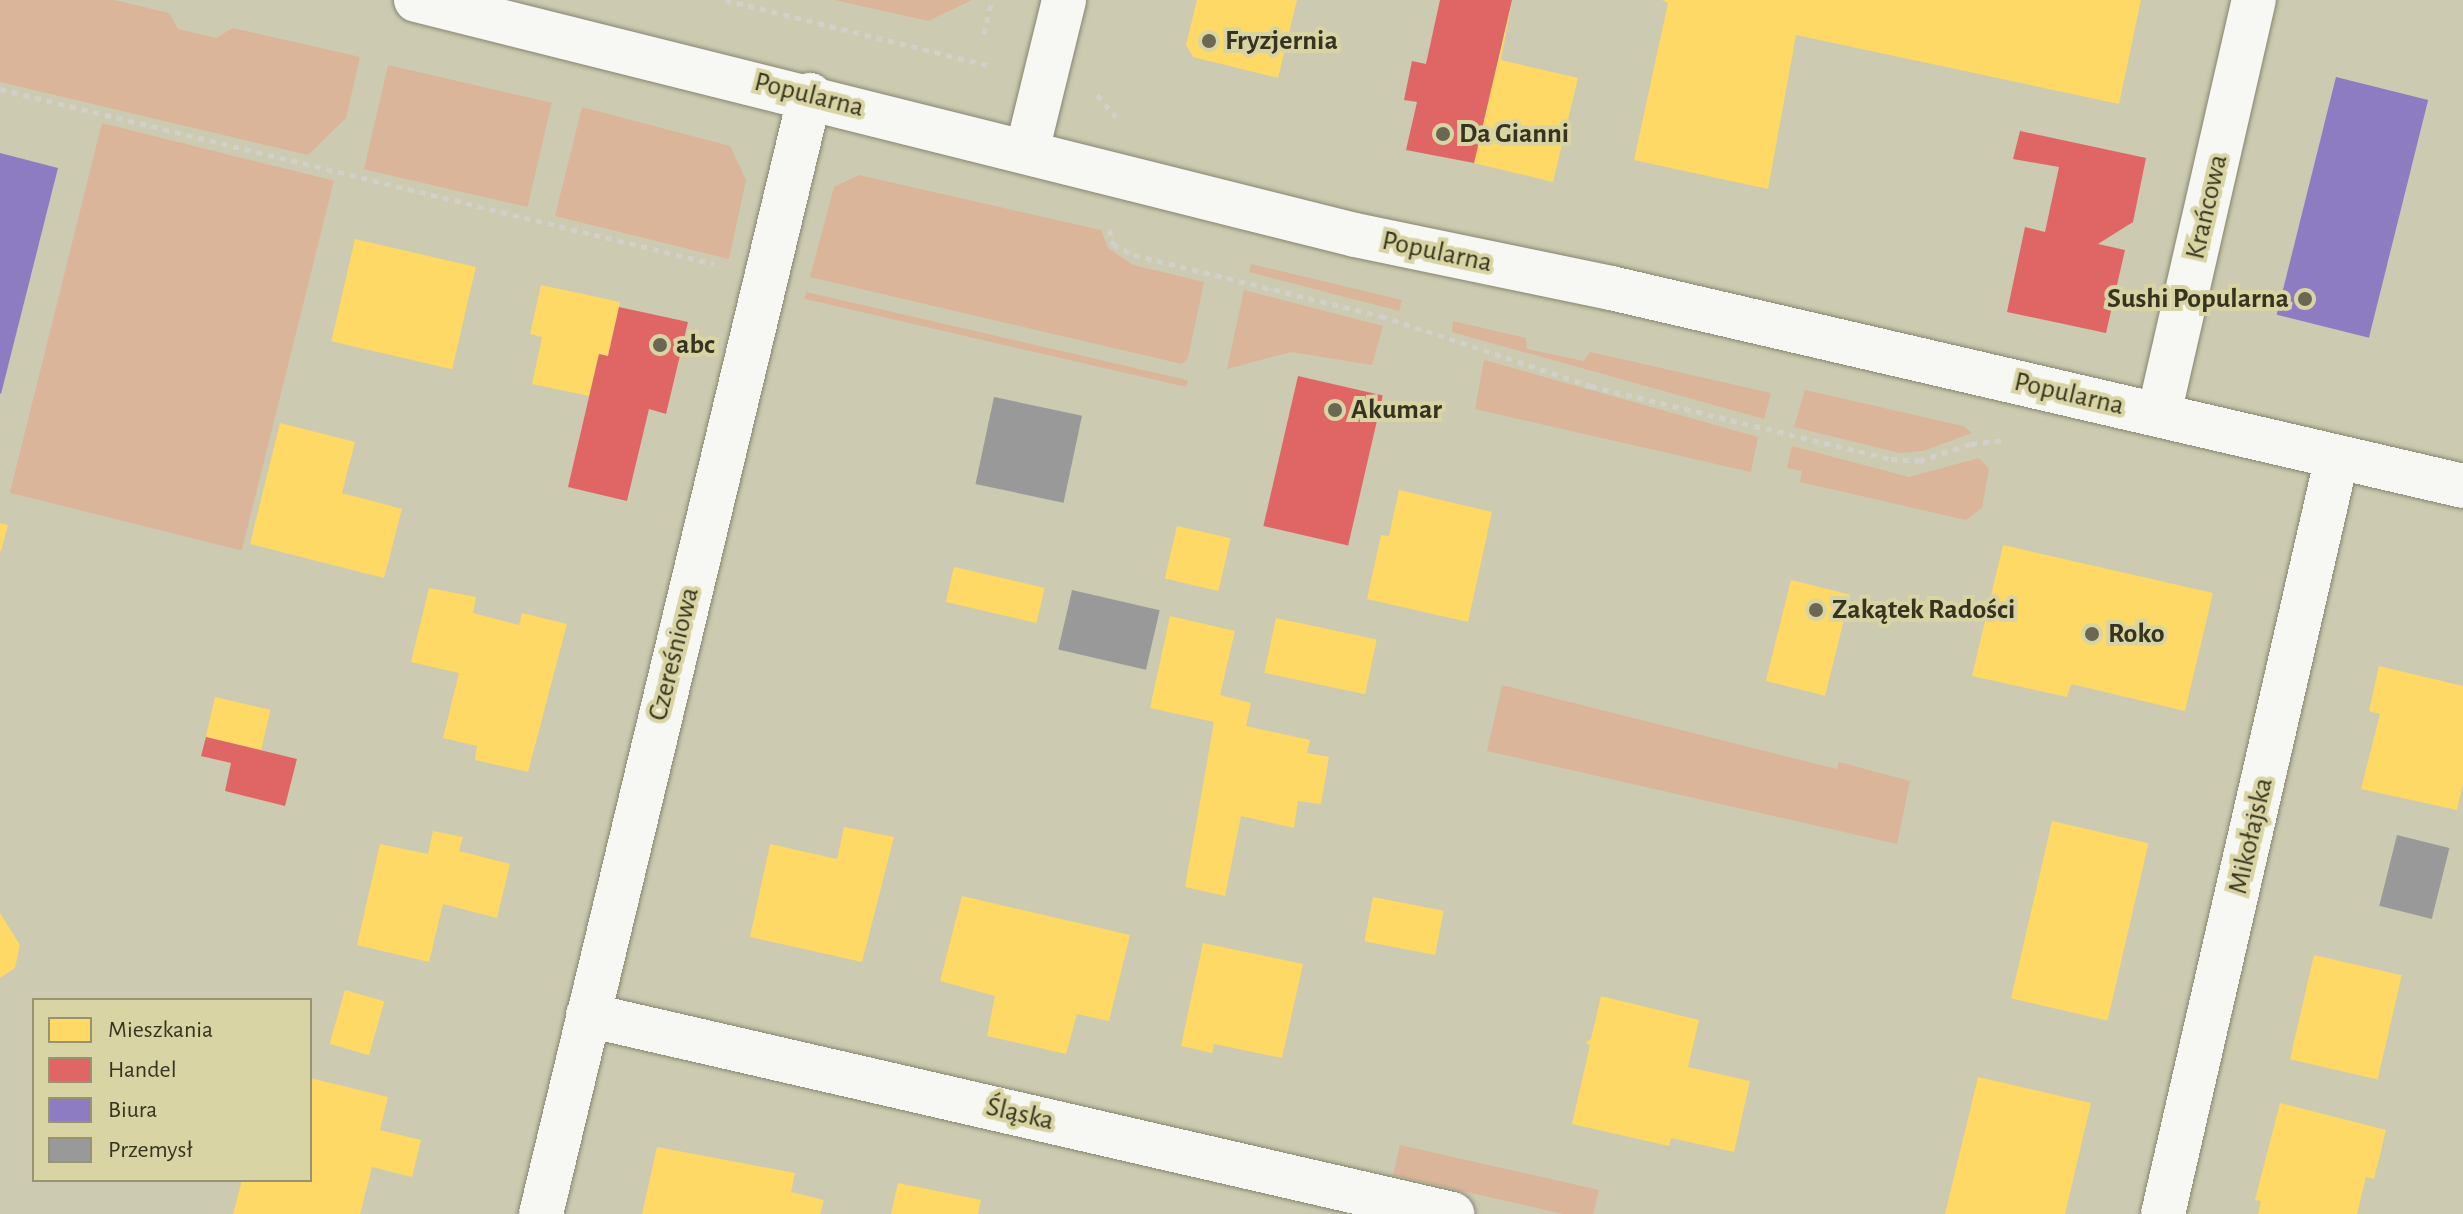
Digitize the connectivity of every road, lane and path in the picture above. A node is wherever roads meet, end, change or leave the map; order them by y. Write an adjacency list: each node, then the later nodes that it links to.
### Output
1 (416, 0): 9 (street, Popularna)
2 (725, 0): 7 (path)
3 (992, 0): 6 (path)
4 (1064, 0): 7 (street)
5 (2254, 0): 13 (street, Krańcowa)
6 (984, 34)
7 (1045, 81): 10 (street); 11 (path)
8 (0, 89): 12 (path)
9 (810, 95): 10 (street, Popularna); 17 (street, Czereśniowa)
10 (1027, 151): 11 (street, Popularna)
11 (1113, 175): 13 (street, Popularna); 14 (path)
12 (717, 265)
13 (2159, 414): 15 (street, Popularna)
14 (1999, 439)
15 (2337, 457): 16 (street, Popularna); 20 (street, Mikołajska)
16 (2463, 486)
17 (588, 1015): 18 (street, Czereśniowa); 19 (street, Śląska)
18 (541, 1214)
19 (1452, 1214)
20 (2163, 1214)

